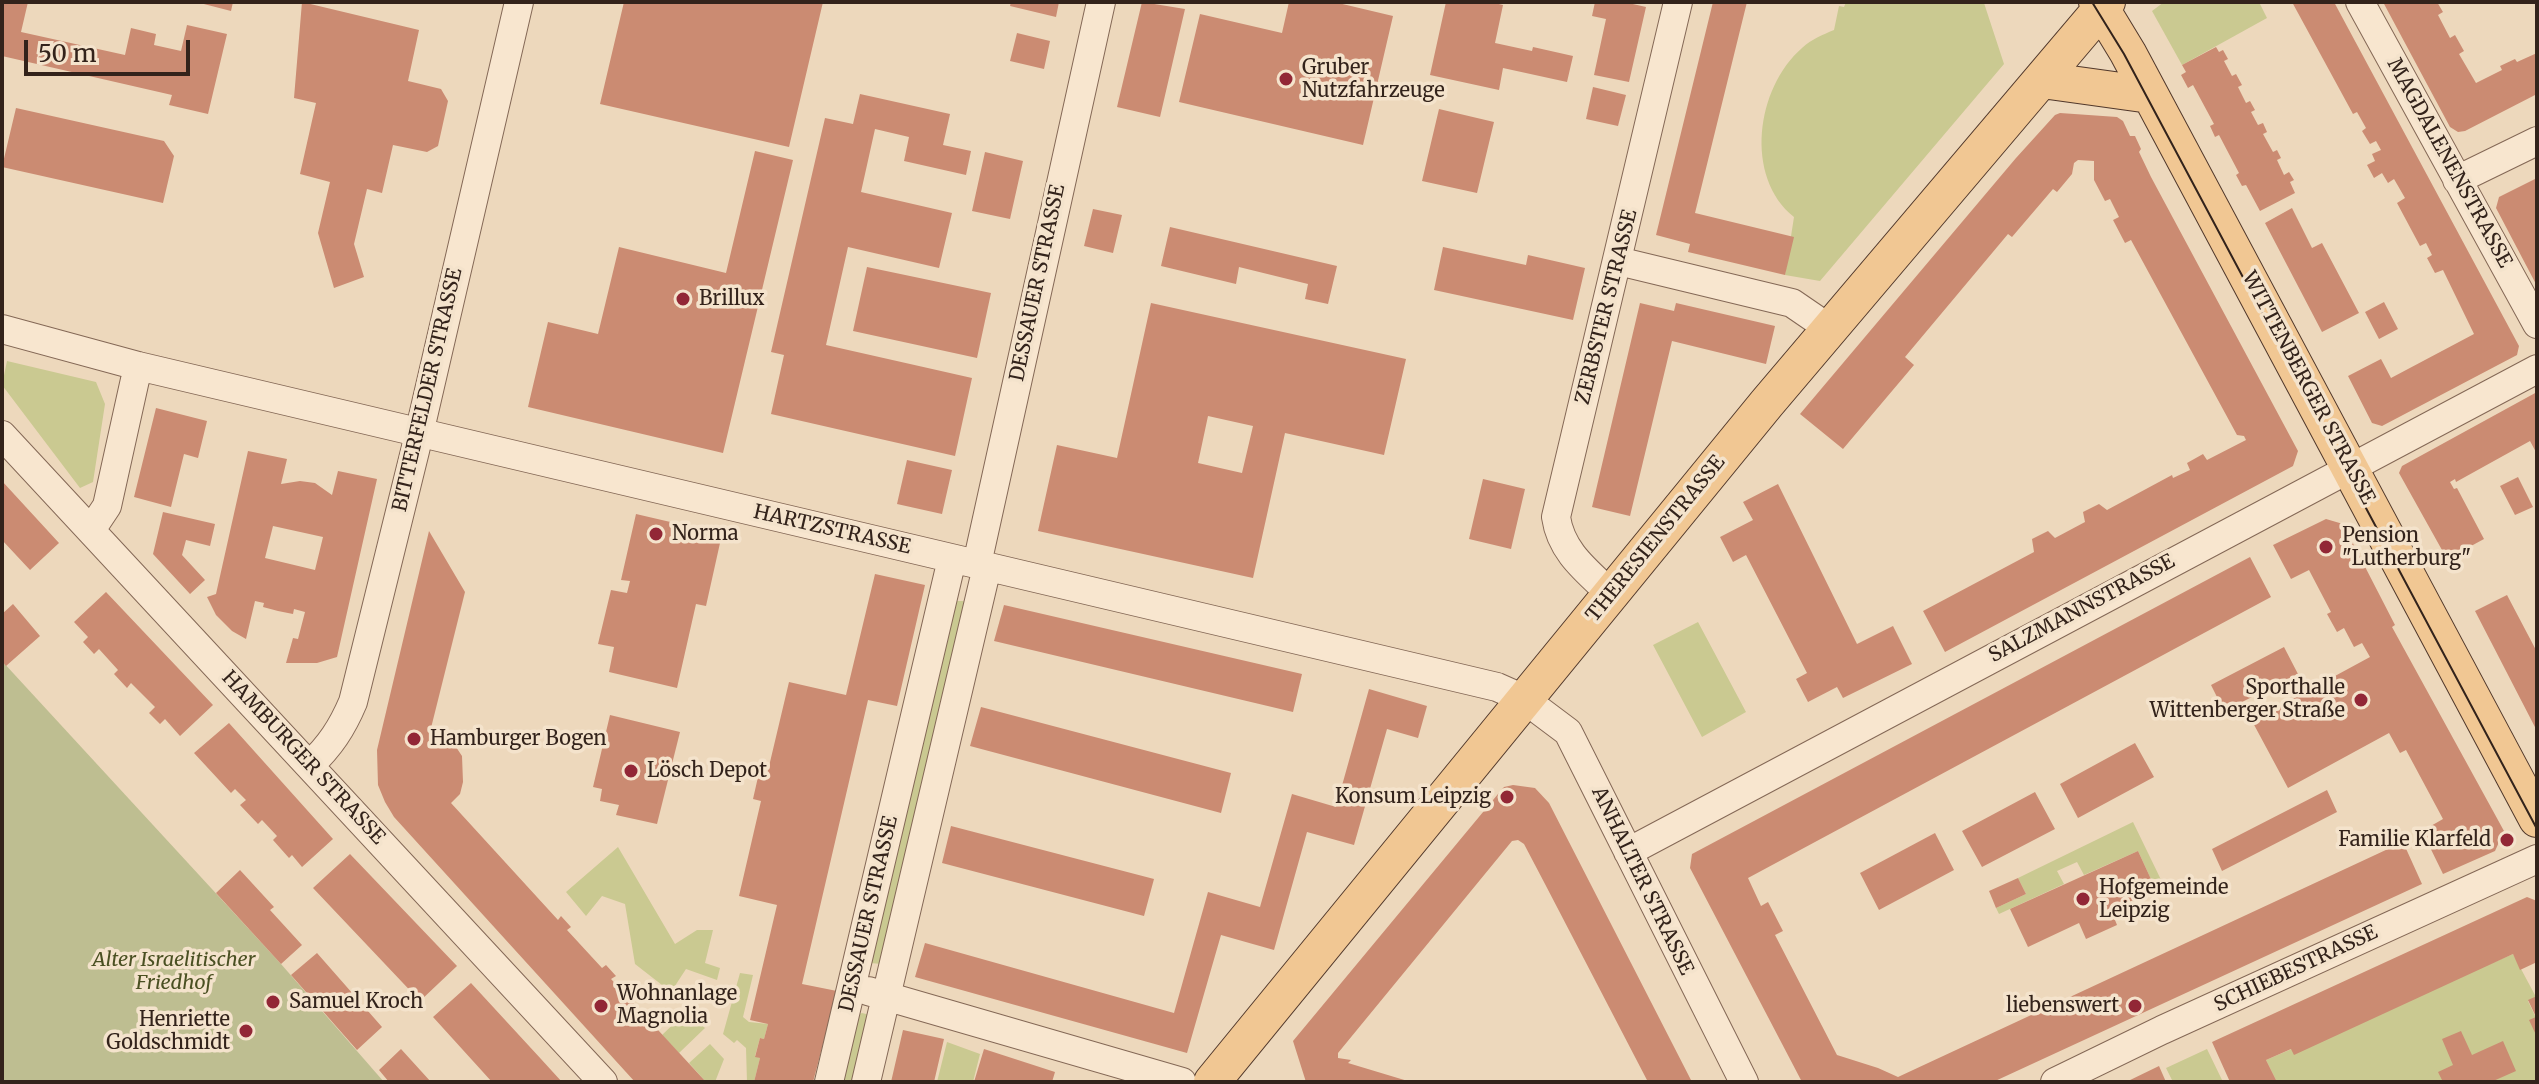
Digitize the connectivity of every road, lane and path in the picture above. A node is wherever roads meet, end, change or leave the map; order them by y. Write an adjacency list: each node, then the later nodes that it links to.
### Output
1 (519, 2): 16 (street, BITTERFELDER STRASSE)
2 (1101, 2): 20 (street, DESSAUER STRASSE)
3 (1678, 2): 10 (street, ZERBSTER STRASSE)
4 (2360, 2): 9 (street, MAGDALENENSTRASSE)
5 (2102, 4): 6 (main road, THERESIENSTRASSE); 7 (main road, WITTENBERGER STRASSE)
6 (2042, 80): 7 (main road); 13 (main road, THERESIENSTRASSE)
7 (2150, 95): 18 (main road, WITTENBERGER STRASSE)
8 (2537, 141): 9 (street)
9 (2457, 180): 11 (street, MAGDALENENSTRASSE)
10 (1618, 261): 13 (street); 21 (street, ZERBSTER STRASSE)
11 (2537, 324)
12 (2, 329): 14 (street, HARTZSTRASSE)
13 (1830, 329): 21 (main road, THERESIENSTRASSE)
14 (138, 366): 16 (street, HARTZSTRASSE); 19 (street)
15 (2537, 369): 18 (street, SALZMANNSTRASSE)
16 (419, 433): 20 (street, HARTZSTRASSE); 23 (street, BITTERFELDER STRASSE)
17 (2, 435): 19 (street, HAMBURGER STRASSE)
18 (2351, 467): 24 (main road, WITTENBERGER STRASSE); 25 (street, SALZMANNSTRASSE)
19 (91, 530): 23 (street, HAMBURGER STRASSE)
20 (972, 563): 22 (street, HARTZSTRASSE); 27 (street, DESSAUER STRASSE); 28 (street, DESSAUER STRASSE)
21 (1611, 594): 22 (main road, THERESIENSTRASSE)
22 (1524, 699): 25 (street, ANHALTER STRASSE); 34 (main road, THERESIENSTRASSE)
23 (310, 765): 30 (street, HAMBURGER STRASSE)
24 (2537, 819)
25 (1628, 852): 29 (street, ANHALTER STRASSE)
26 (2537, 859): 35 (street, SCHIEBESTRASSE)
27 (852, 987): 28 (street); 31 (street, DESSAUER STRASSE)
28 (886, 995): 32 (street, DESSAUER STRASSE); 33 (street)
29 (1742, 1081)
30 (603, 1082)
31 (829, 1082)
32 (866, 1082)
33 (1182, 1082)
34 (1212, 1082)
35 (2055, 1082)

